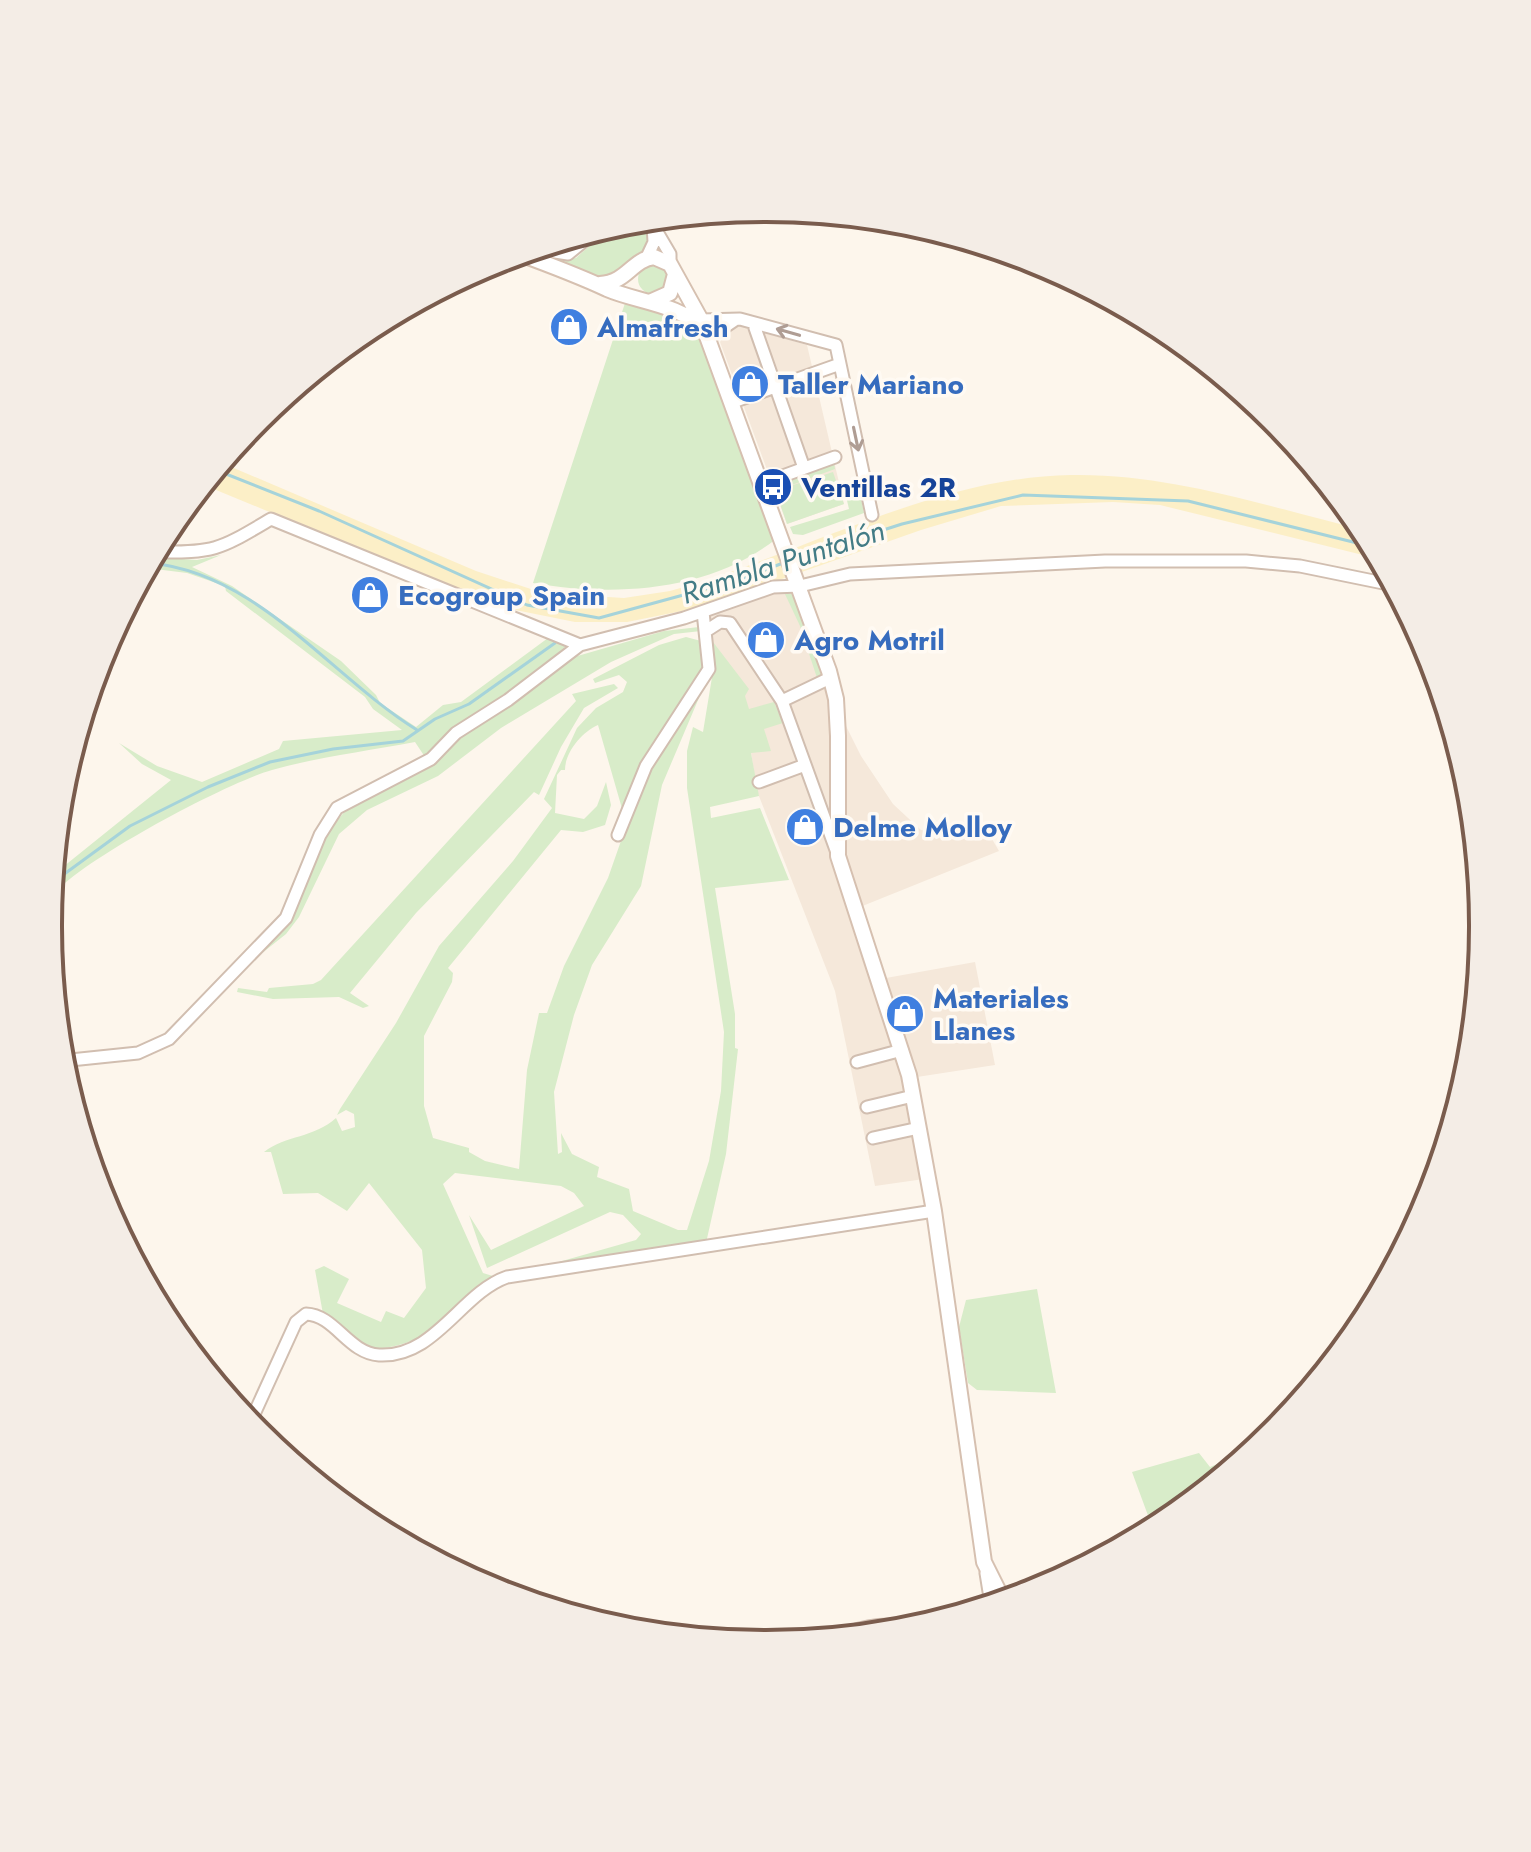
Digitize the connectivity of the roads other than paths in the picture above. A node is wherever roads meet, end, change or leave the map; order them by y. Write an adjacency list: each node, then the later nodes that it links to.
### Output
1 (653, 232): 4 (street)
2 (657, 232): 7 (street)
3 (574, 249): 6 (street)
4 (647, 257): 7 (street); 8 (street)
5 (544, 258): 6 (street)
6 (548, 259): 9 (street)
7 (673, 269): 10 (street); 13 (street)
8 (633, 270): 9 (street); 10 (street)
9 (600, 284): 10 (street)
10 (646, 299): 13 (street)
11 (738, 320): 13 (street); 13 (street); 14 (street, one-way to 11)
12 (755, 328): 15 (street)
13 (704, 330): 16 (street)
14 (840, 364): 15 (street); 20 (street, one-way to 20)
15 (775, 387): 16 (street); 18 (street)
16 (733, 402): 23 (street)
17 (835, 457): 18 (street)
18 (804, 468): 19 (street)
19 (769, 481)
20 (872, 515)
21 (170, 552): 26 (street)
22 (1379, 582): 23 (street)
23 (799, 583): 24 (street); 27 (street)
24 (703, 612): 25 (street); 26 (street)
25 (706, 631): 28 (street); 31 (street)
26 (580, 645): 34 (street)
27 (830, 678): 28 (street); 32 (street)
28 (782, 701): 29 (street)
29 (805, 765): 30 (street); 32 (street)
30 (759, 782)
31 (618, 835)
32 (838, 856): 33 (street)
33 (902, 1050): 35 (street); 36 (street)
34 (75, 1060)
35 (857, 1062)
36 (913, 1096): 37 (street); 38 (street)
37 (867, 1107)
38 (919, 1128): 39 (street); 40 (street)
39 (873, 1138)
40 (934, 1211): 41 (street); 42 (street)
41 (256, 1410)
42 (984, 1562): 43 (street); 44 (street)
43 (998, 1590)
44 (989, 1593)

